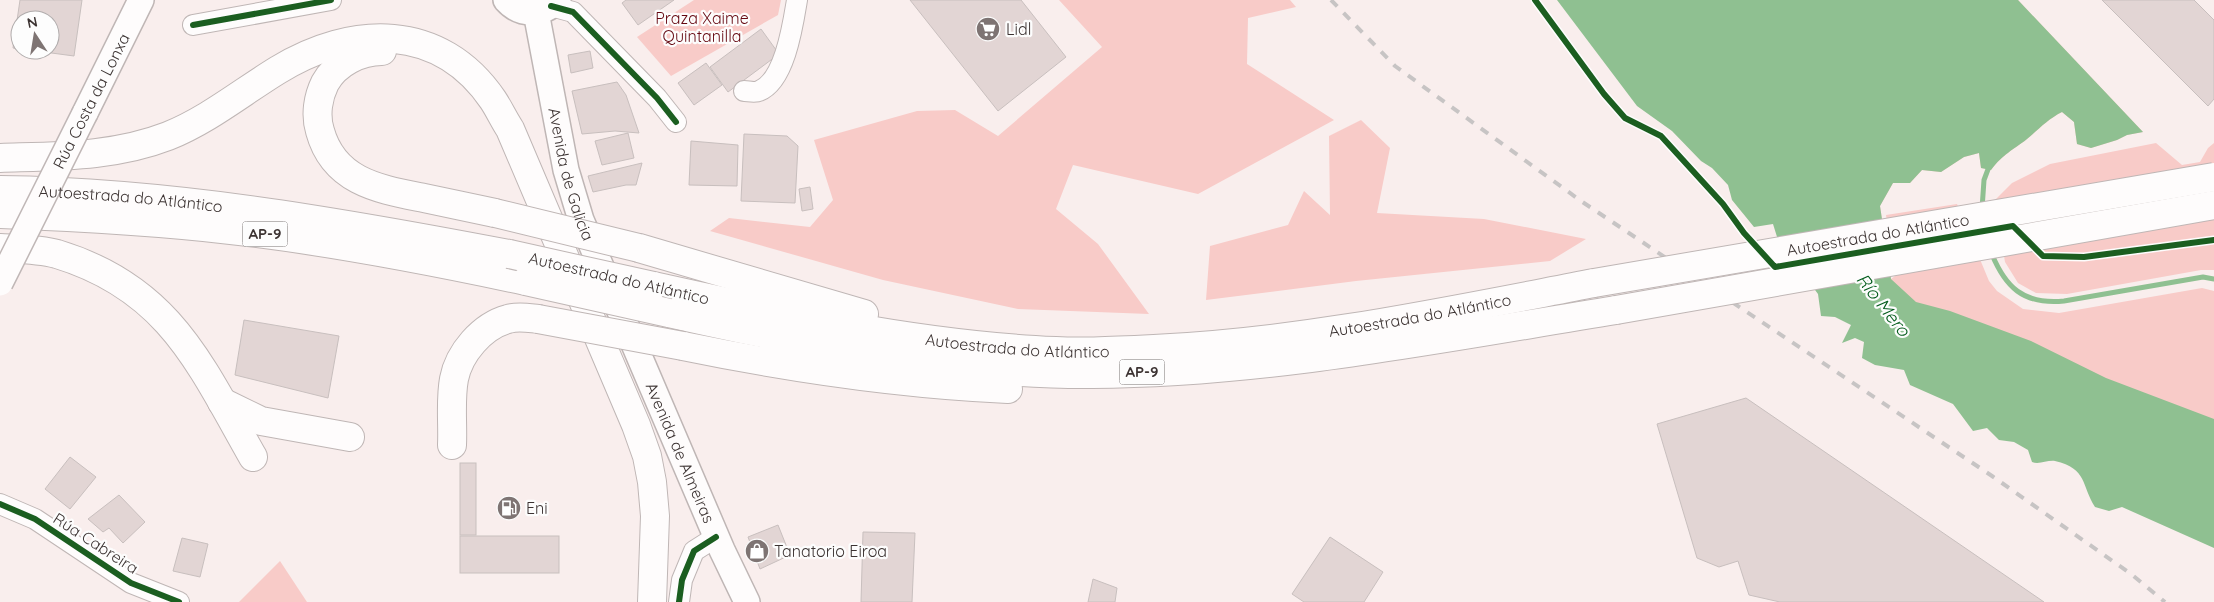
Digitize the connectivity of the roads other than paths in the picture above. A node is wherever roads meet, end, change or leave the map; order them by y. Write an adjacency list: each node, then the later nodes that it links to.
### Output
1 (142, 0): 16 (main road, Rúa Costa da Lonxa, bridge)
2 (331, 0): 5 (street)
3 (506, 0): 6 (main road)
4 (797, 0): 8 (street)
5 (290, 3): 7 (street)
6 (558, 6): 9 (street); 18 (main road, Avenida de Galicia)
7 (193, 25)
8 (744, 91)
9 (676, 122)
10 (0, 158): 28 (highway)
11 (2214, 177): 17 (highway, Autoestrada do Atlántico / AP-9, bridge)
12 (0, 190): 17 (highway, Autoestrada do Atlántico / AP-9, bridge)
13 (2214, 205): 19 (highway, Autoestrada do Atlántico / AP-9, bridge)
14 (0, 214): 19 (highway, Autoestrada do Atlántico / AP-9, bridge)
15 (0, 248): 20 (highway)
16 (0, 283)
17 (938, 342): 27 (highway, bridge)
18 (640, 358): 25 (main road, Avenida de Almeiras)
19 (1181, 371): 22 (highway, bridge)
20 (222, 402): 21 (highway); 23 (highway)
21 (350, 437)
22 (452, 445)
23 (253, 457)
24 (0, 504): 26 (street, Rúa Cabreira)
25 (716, 537): 29 (street); 30 (main road, Avenida de Almeiras)
26 (179, 602)
27 (638, 602)
28 (652, 602)
29 (680, 602)
30 (747, 602)

